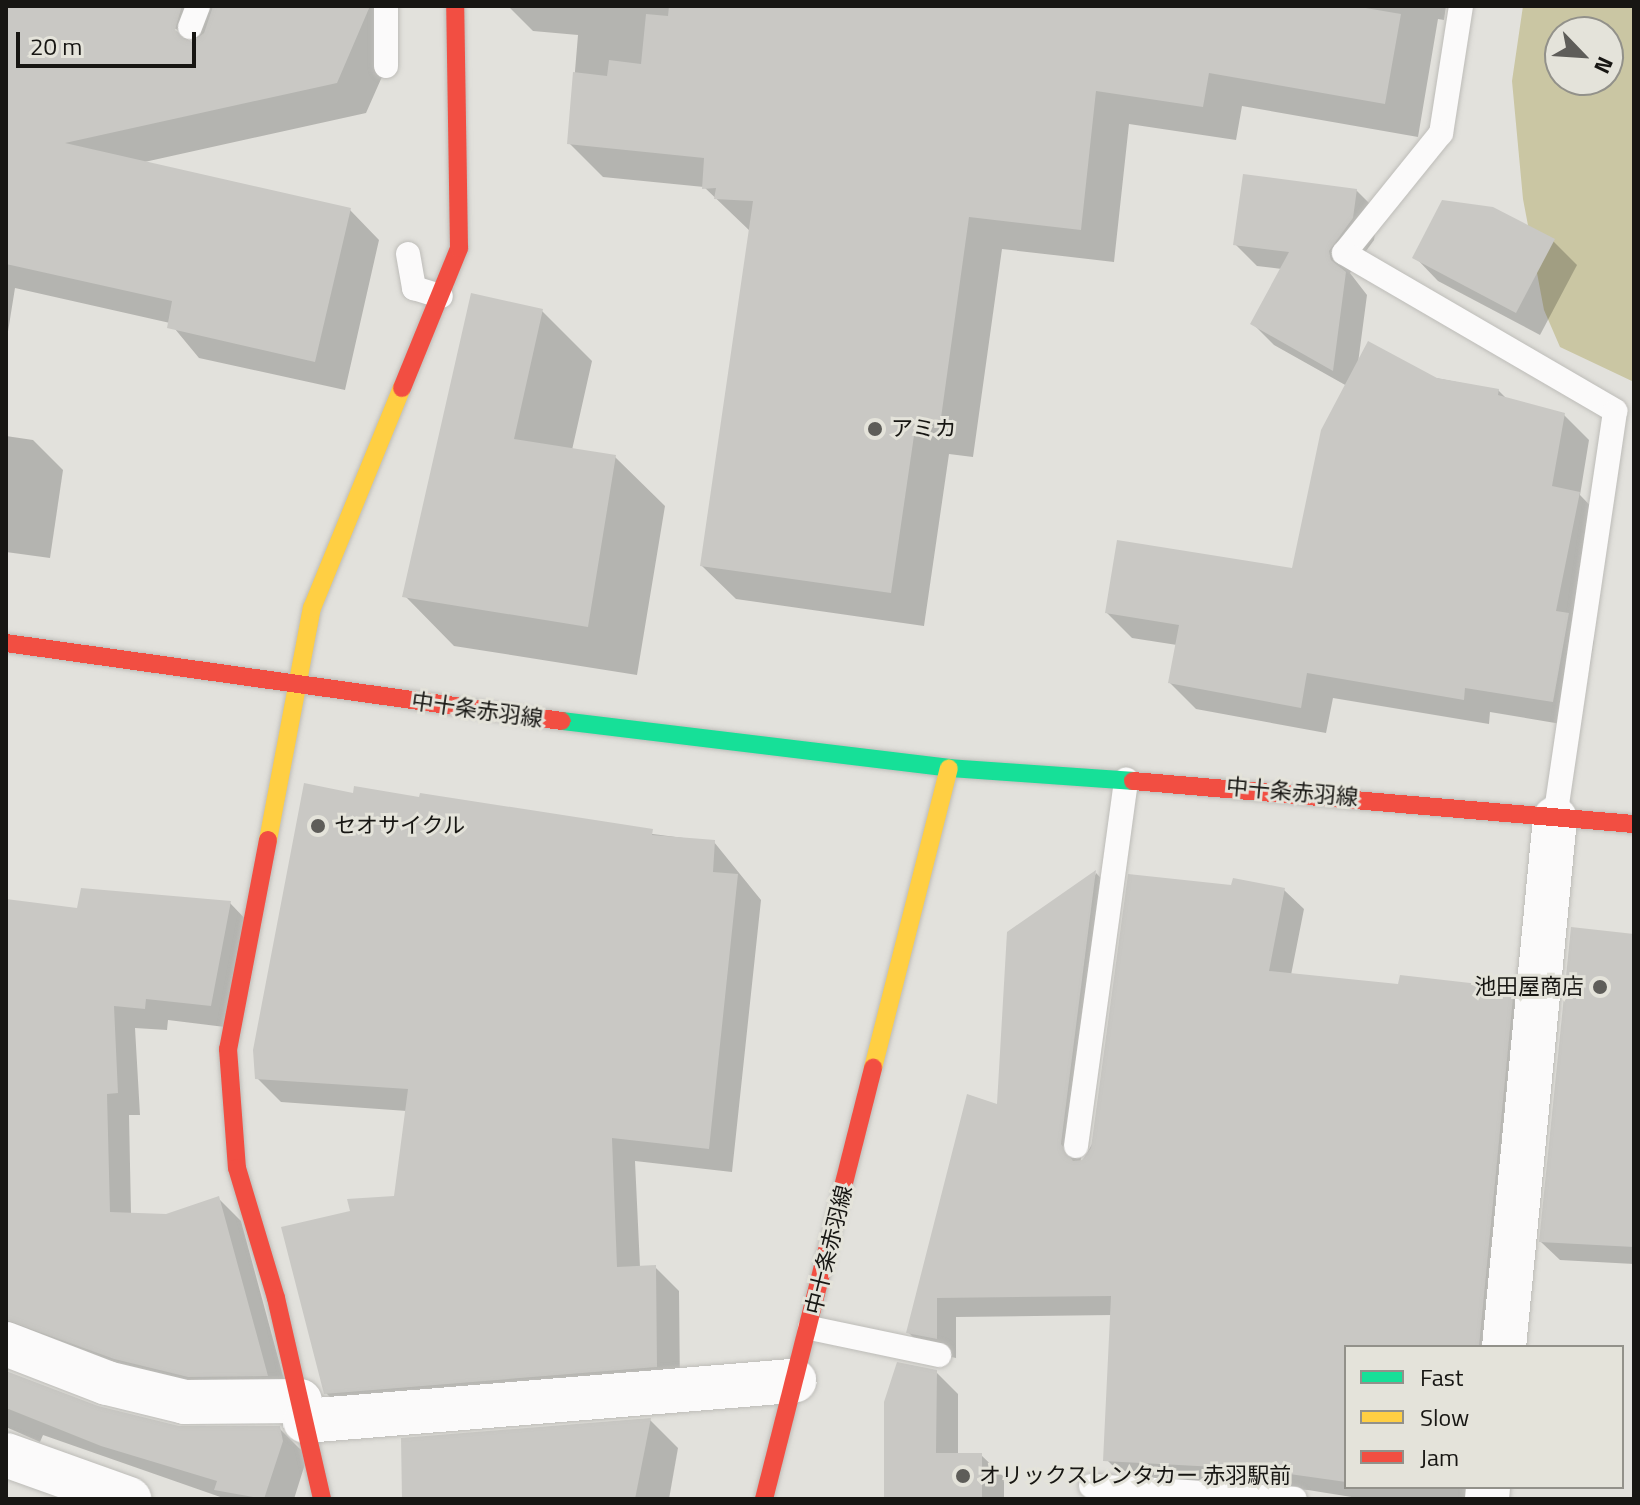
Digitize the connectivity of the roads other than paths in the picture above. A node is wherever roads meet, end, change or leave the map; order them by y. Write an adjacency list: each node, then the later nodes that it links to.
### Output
1 (386, 6): 4 (lane)
2 (455, 6): 6 (main road)
3 (1461, 6): 7 (lane)
4 (386, 66)
5 (408, 254): 6 (lane)
6 (441, 296): 9 (main road)
7 (1625, 406): 12 (lane)
8 (6, 643): 9 (main road, 中十条赤羽線)
9 (295, 683): 10 (main road, 中十条赤羽線); 20 (main road)
10 (949, 768): 11 (main road, 中十条赤羽線); 15 (main road, 中十条赤羽線)
11 (1126, 779): 12 (main road, 中十条赤羽線); 14 (lane)
12 (1555, 818): 13 (main road, 中十条赤羽線); 17 (street)
13 (1634, 824)
14 (1076, 1146)
15 (810, 1328): 18 (lane); 19 (main road, 中十条赤羽線)
16 (6, 1344): 20 (street)
17 (1504, 1345)
18 (939, 1355)
19 (794, 1381): 20 (street); 25 (main road, 中十条赤羽線)
20 (302, 1411): 24 (main road)
21 (6, 1455): 23 (street)
22 (1091, 1486): 26 (lane)
23 (129, 1499)
24 (322, 1499)
25 (764, 1499)
26 (1295, 1499)

